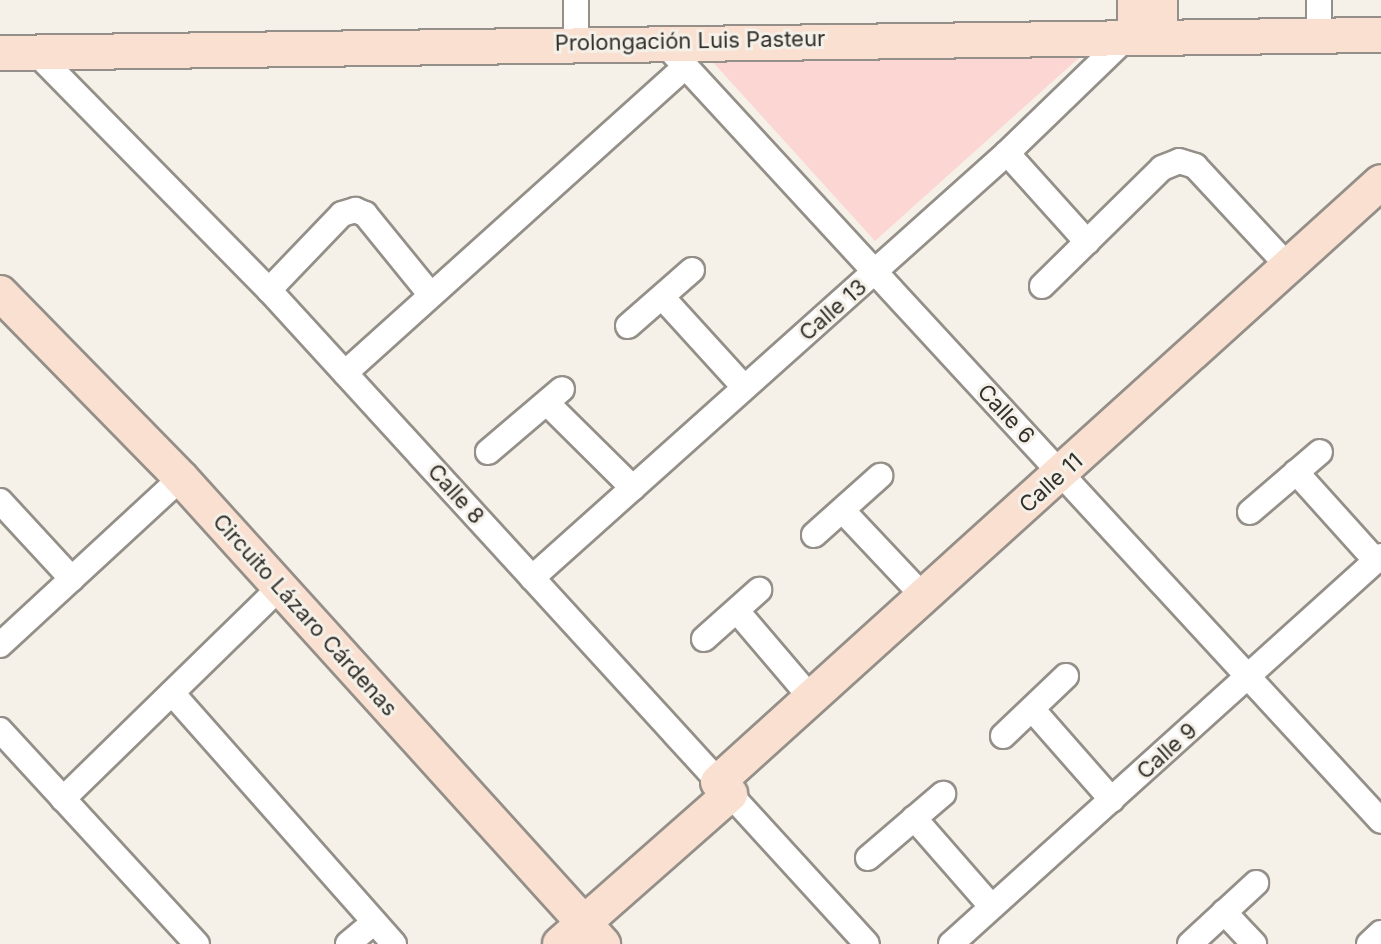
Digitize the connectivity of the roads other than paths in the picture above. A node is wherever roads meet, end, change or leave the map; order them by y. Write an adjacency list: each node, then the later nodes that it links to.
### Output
1 (576, 0): 8 (street)
2 (1135, 0): 7 (street)
3 (1160, 0): 7 (street)
4 (1319, 0): 5 (street)
5 (1319, 35): 6 (street, Prolongación Luis Pasteur); 7 (street, Prolongación Luis Pasteur)
6 (1381, 35)
7 (1141, 36): 11 (street, Prolongación Luis Pasteur); 12 (street, Calle 13)
8 (576, 43): 10 (street, Prolongación Luis Pasteur); 11 (street, Prolongación Luis Pasteur)
9 (0, 53): 10 (street, Prolongación Luis Pasteur)
10 (36, 53): 19 (street, Calle 8)
11 (674, 54): 17 (street, Calle 6); 21 (street)
12 (1007, 153): 14 (street); 17 (street, Calle 13)
13 (1381, 182): 15 (street, Calle 11)
14 (1087, 242): 15 (street); 18 (street)
15 (1288, 266): 29 (street, Calle 11)
16 (692, 270): 22 (street)
17 (876, 272): 25 (street, Calle 13); 29 (street, Calle 6)
18 (1042, 286)
19 (269, 290): 21 (street); 24 (street, Calle 8)
20 (0, 293): 31 (street, Circuito Lázaro Cárdenas)
21 (430, 294): 24 (street)
22 (663, 298): 23 (street); 25 (street)
23 (628, 326)
24 (345, 373): 38 (street, Calle 8)
25 (744, 387): 32 (street, Calle 13)
26 (488, 452): 32 (street)
27 (1320, 452): 28 (street)
28 (1296, 472): 35 (street); 37 (street)
29 (1061, 474): 42 (street, Calle 11); 47 (street, Calle 6)
30 (880, 476): 34 (street)
31 (181, 478): 39 (street); 40 (street, Circuito Lázaro Cárdenas)
32 (633, 488): 38 (street, Calle 13)
33 (0, 501): 39 (street)
34 (843, 511): 36 (street); 42 (street)
35 (1250, 512)
36 (814, 535)
37 (1378, 558): 47 (street, Calle 9)
38 (532, 578): 53 (street, Calle 8)
39 (72, 579): 45 (street)
40 (280, 587): 48 (street); 65 (street, Circuito Lázaro Cárdenas)
41 (759, 590): 43 (street)
42 (924, 597): 49 (street, Calle 11)
43 (737, 611): 44 (street); 49 (street)
44 (704, 639)
45 (0, 645)
46 (1066, 676): 50 (street)
47 (1249, 678): 56 (street, Calle 9); 58 (street, Calle 6)
48 (172, 693): 55 (street); 63 (street)
49 (811, 698): 53 (street, Calle 11)
50 (1032, 709): 52 (street); 56 (street)
51 (0, 730): 55 (street)
52 (1003, 736)
53 (724, 788): 65 (street, Calle 11); 69 (street, Calle 8)
54 (943, 794): 57 (street)
55 (63, 799): 66 (street)
56 (1112, 800): 61 (street, Calle 9)
57 (914, 818): 59 (street); 61 (street)
58 (1381, 821)
59 (868, 858)
60 (1256, 883): 62 (street)
61 (992, 907): 70 (street, Calle 9)
62 (1224, 912): 71 (street); 72 (street)
63 (374, 922): 67 (street); 68 (street)
64 (1381, 933): 73 (street)
65 (582, 937)
66 (197, 944)
67 (348, 944)
68 (394, 944)
69 (867, 944)
70 (951, 944)
71 (1190, 944)
72 (1254, 944)
73 (1369, 944)

